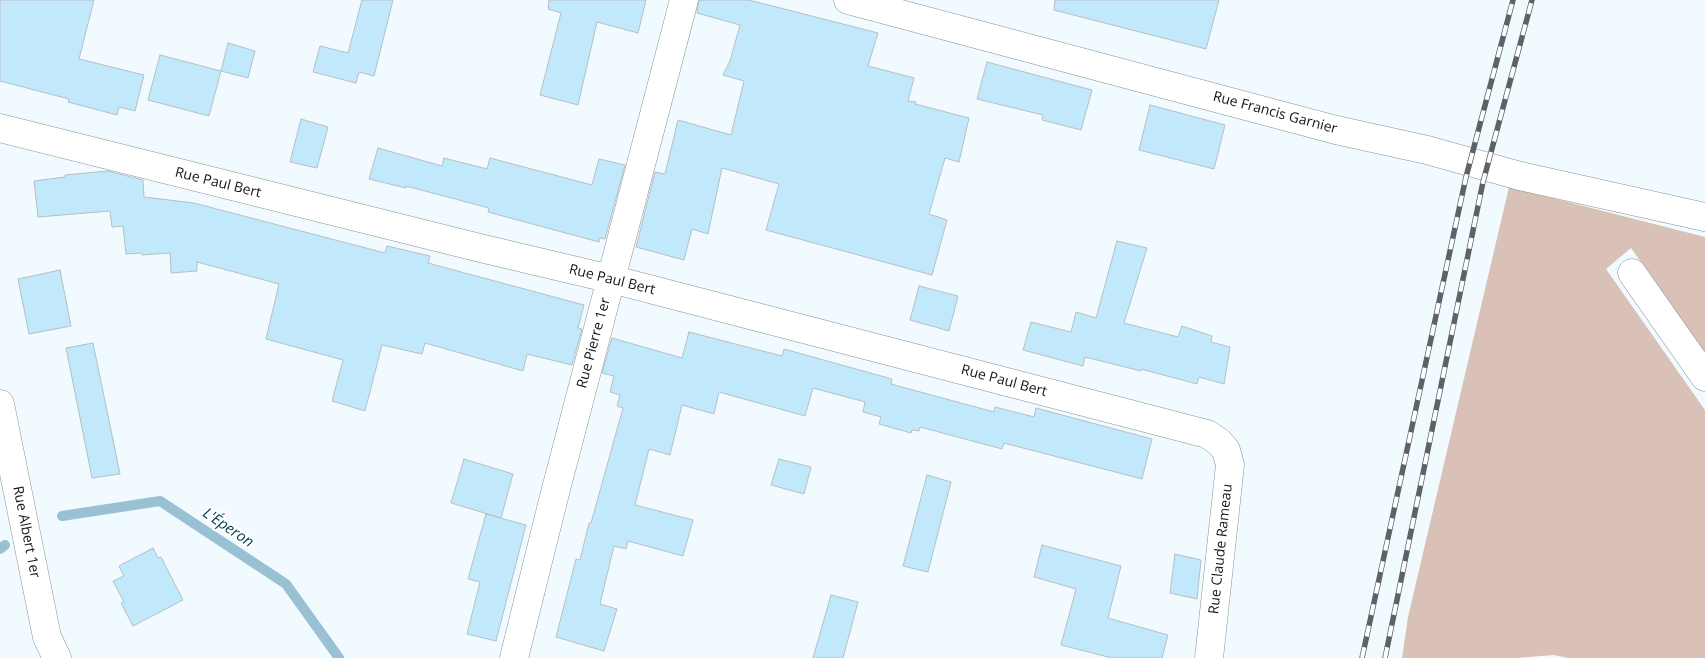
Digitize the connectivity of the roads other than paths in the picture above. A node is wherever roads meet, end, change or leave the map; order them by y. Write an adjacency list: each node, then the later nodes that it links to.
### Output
1 (684, 0): 6 (street, Rue Pierre 1er)
2 (848, 0): 4 (street, Rue Francis Garnier)
3 (0, 128): 6 (street, Rue Paul Bert)
4 (1705, 217)
5 (1632, 273): 7 (street)
6 (611, 279): 9 (street, Rue Paul Bert); 11 (street, Rue Pierre 1er)
7 (1705, 378)
8 (0, 404): 10 (street, Rue Albert 1er)
9 (1220, 442): 12 (street, Rue Claude Rameau)
10 (57, 658)
11 (514, 658)
12 (1209, 658)

